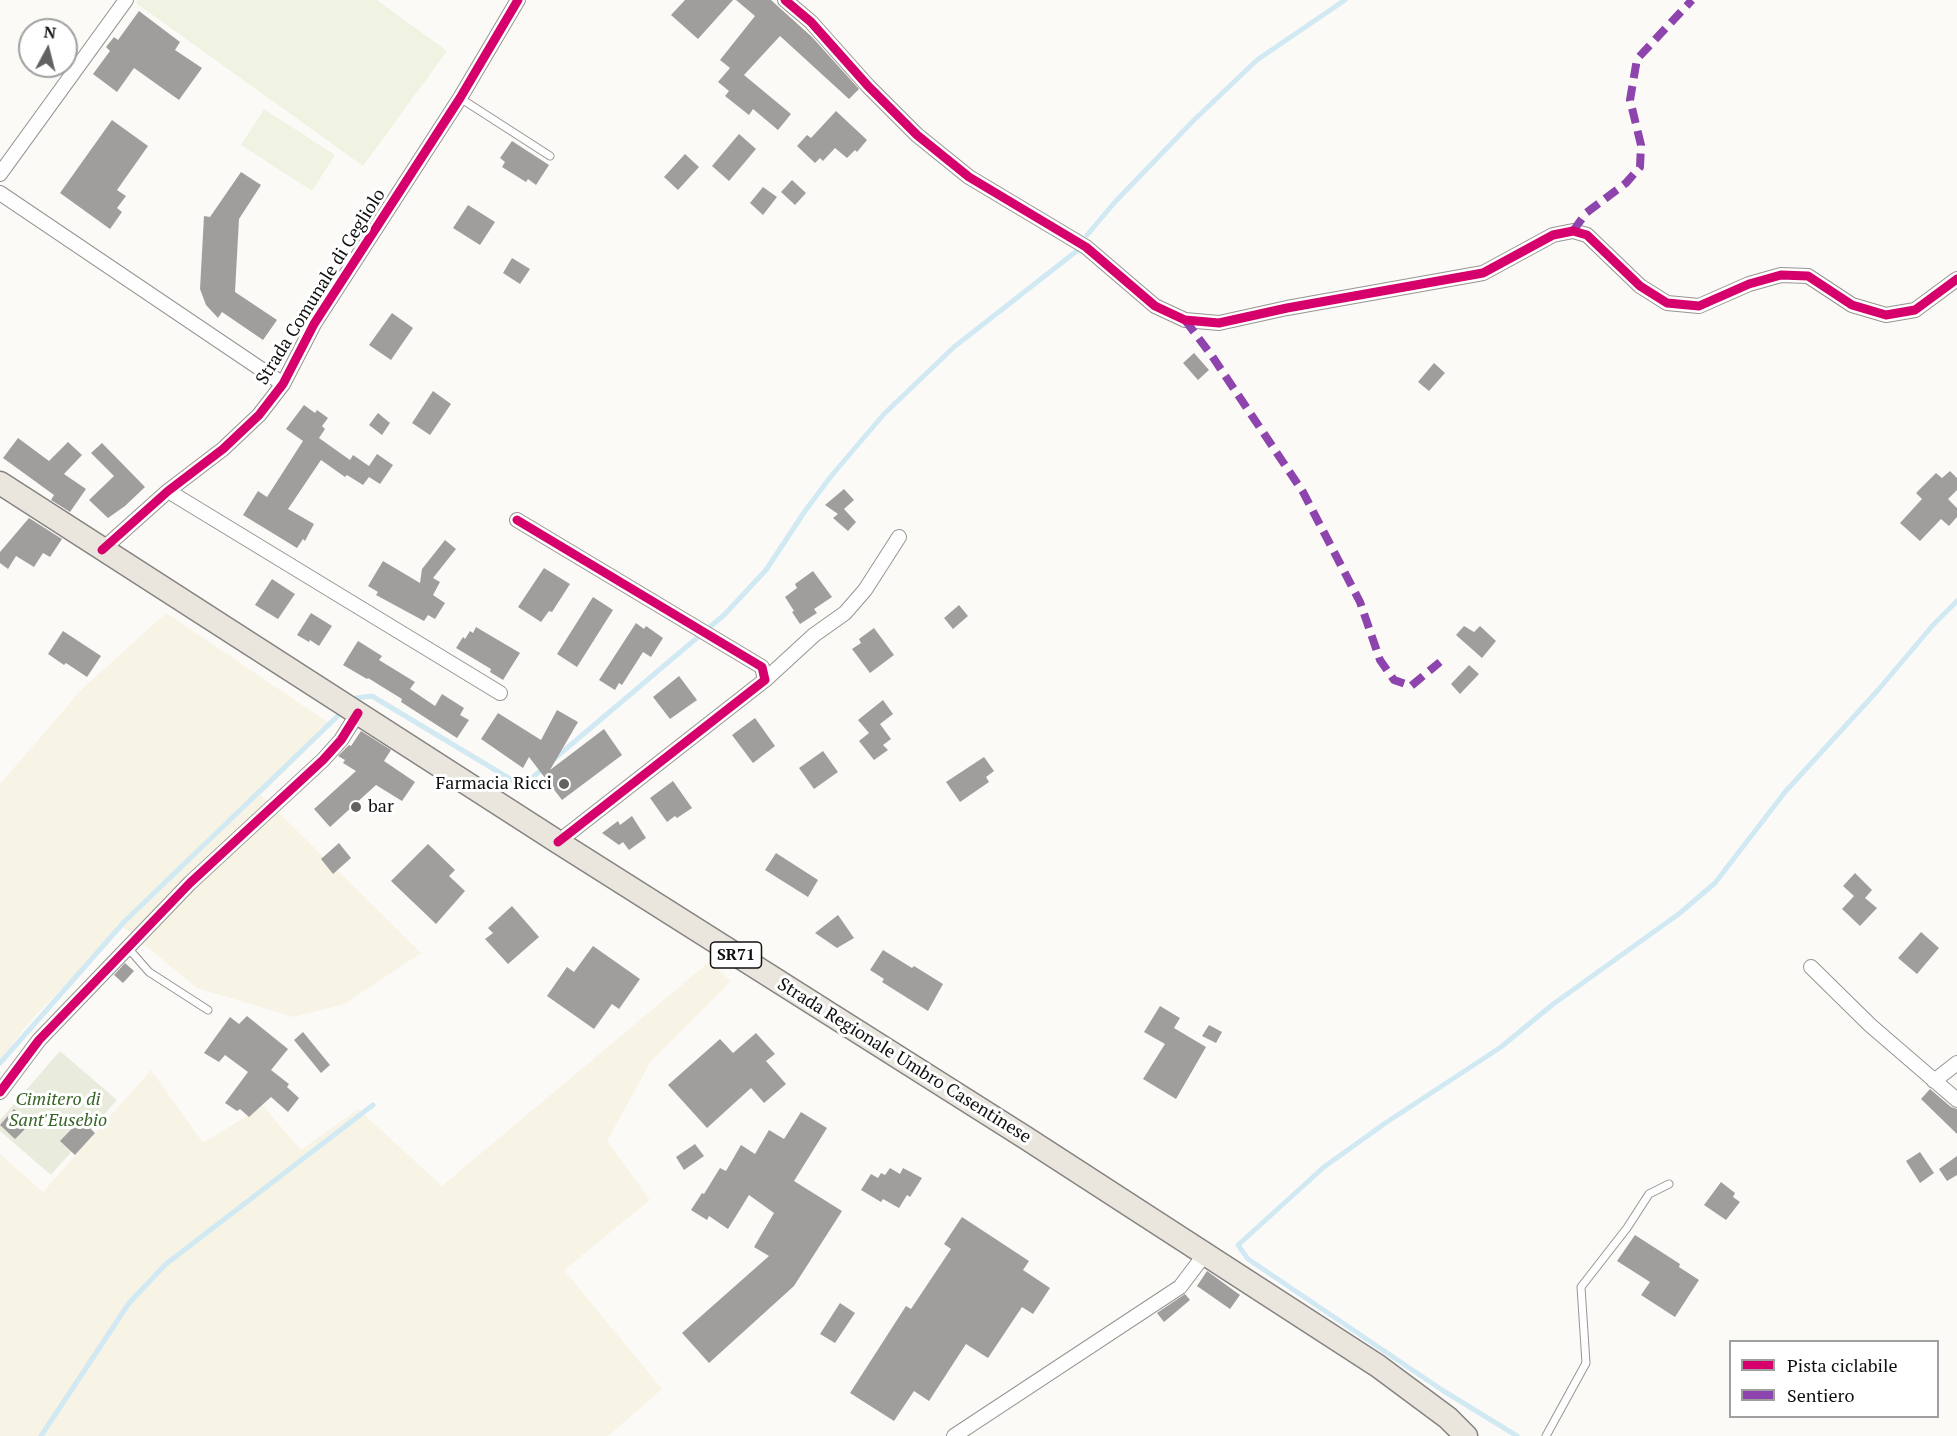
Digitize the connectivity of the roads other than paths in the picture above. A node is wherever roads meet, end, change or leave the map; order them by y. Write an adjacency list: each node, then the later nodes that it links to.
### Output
1 (126, 0): 6 (street)
2 (518, 0): 4 (street, Strada Comunale di Cegliolo)
3 (785, 0): 8 (street)
4 (460, 98): 5 (lane); 9 (street, Strada Comunale di Cegliolo)
5 (549, 156)
6 (0, 174)
7 (0, 193): 9 (street)
8 (1957, 279)
9 (283, 384): 11 (street, Strada Comunale di Cegliolo)
10 (0, 483): 14 (main road, Strada Regionale Umbro Casentinese / SR71)
11 (168, 491): 14 (street, Strada Comunale di Cegliolo); 16 (street)
12 (517, 520): 15 (street)
13 (899, 537): 15 (street)
14 (102, 550): 17 (main road, Strada Regionale Umbro Casentinese / SR71)
15 (765, 680): 18 (street)
16 (500, 693)
17 (358, 713): 18 (main road, Strada Regionale Umbro Casentinese / SR71); 19 (street)
18 (558, 842): 27 (main road, Strada Regionale Umbro Casentinese / SR71)
19 (128, 948): 21 (lane); 24 (street)
20 (1811, 967): 23 (street)
21 (208, 1010)
22 (1957, 1063): 23 (street)
23 (1934, 1081): 25 (street)
24 (0, 1092)
25 (1957, 1100)
26 (1669, 1184): 30 (lane)
27 (1205, 1254): 28 (street); 29 (main road, Strada Regionale Umbro Casentinese / SR71)
28 (954, 1436)
29 (1466, 1436)
30 (1546, 1436)

